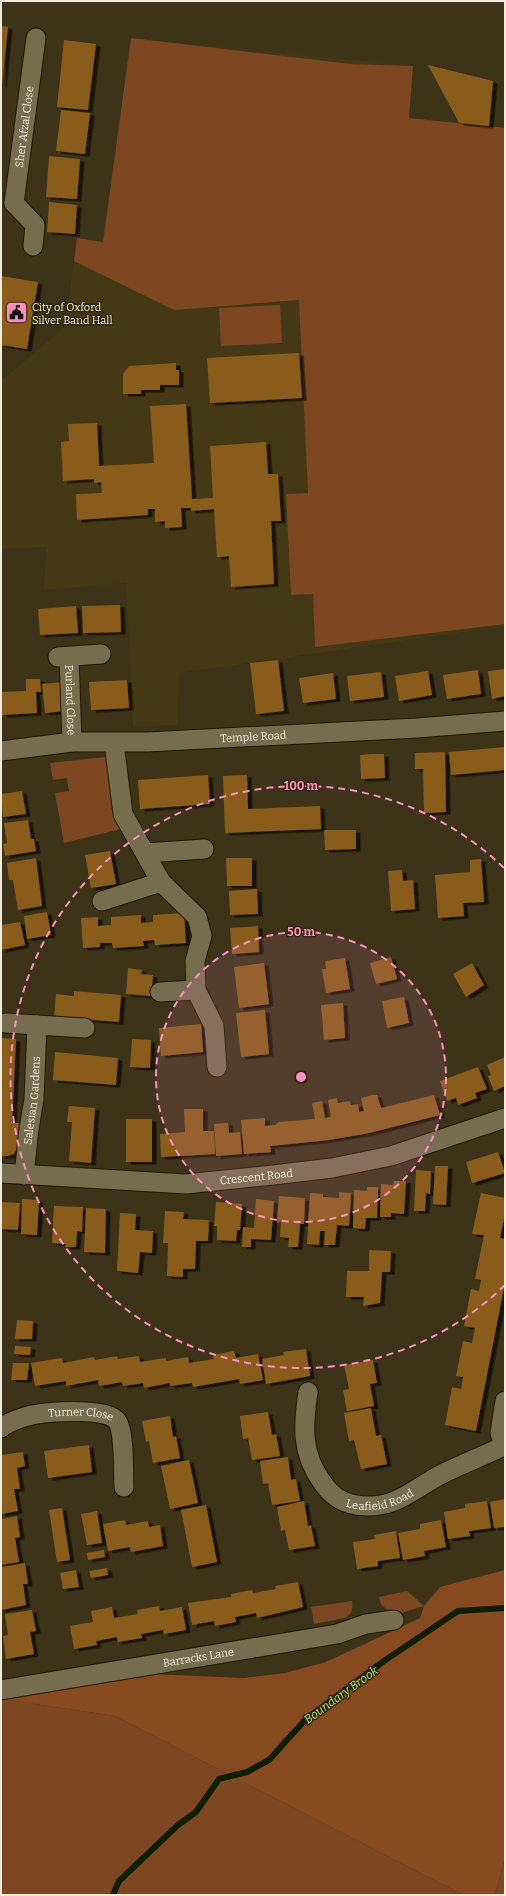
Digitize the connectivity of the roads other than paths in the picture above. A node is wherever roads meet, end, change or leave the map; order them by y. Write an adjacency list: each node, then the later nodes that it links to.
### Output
1 (36, 38): 2 (street, Sher Afzal Close)
2 (7, 202): 3 (street)
3 (33, 246)
4 (100, 654): 6 (street, Purland Close)
5 (505, 721): 7 (street, Temple Road)
6 (72, 742): 7 (street, Temple Road); 8 (street, Temple Road)
7 (114, 743): 10 (street)
8 (1, 751)
9 (204, 849): 10 (street)
10 (145, 853): 11 (street)
11 (161, 882): 12 (street); 13 (street)
12 (102, 901)
13 (196, 990): 14 (street); 18 (street)
14 (160, 992)
15 (6, 1023): 16 (street)
16 (37, 1025): 17 (street); 21 (street, Salesian Gardens)
17 (85, 1028)
18 (217, 1067)
19 (505, 1118): 21 (street, Crescent Road)
20 (1, 1173): 21 (street, Crescent Road)
21 (24, 1175)
22 (308, 1392): 25 (street, Leafield Road)
23 (505, 1401): 25 (street, Leafield Road)
24 (1, 1428): 26 (street, Turner Close)
25 (504, 1447)
26 (124, 1487)
27 (394, 1620): 28 (street, Barracks Lane)
28 (1, 1690)

